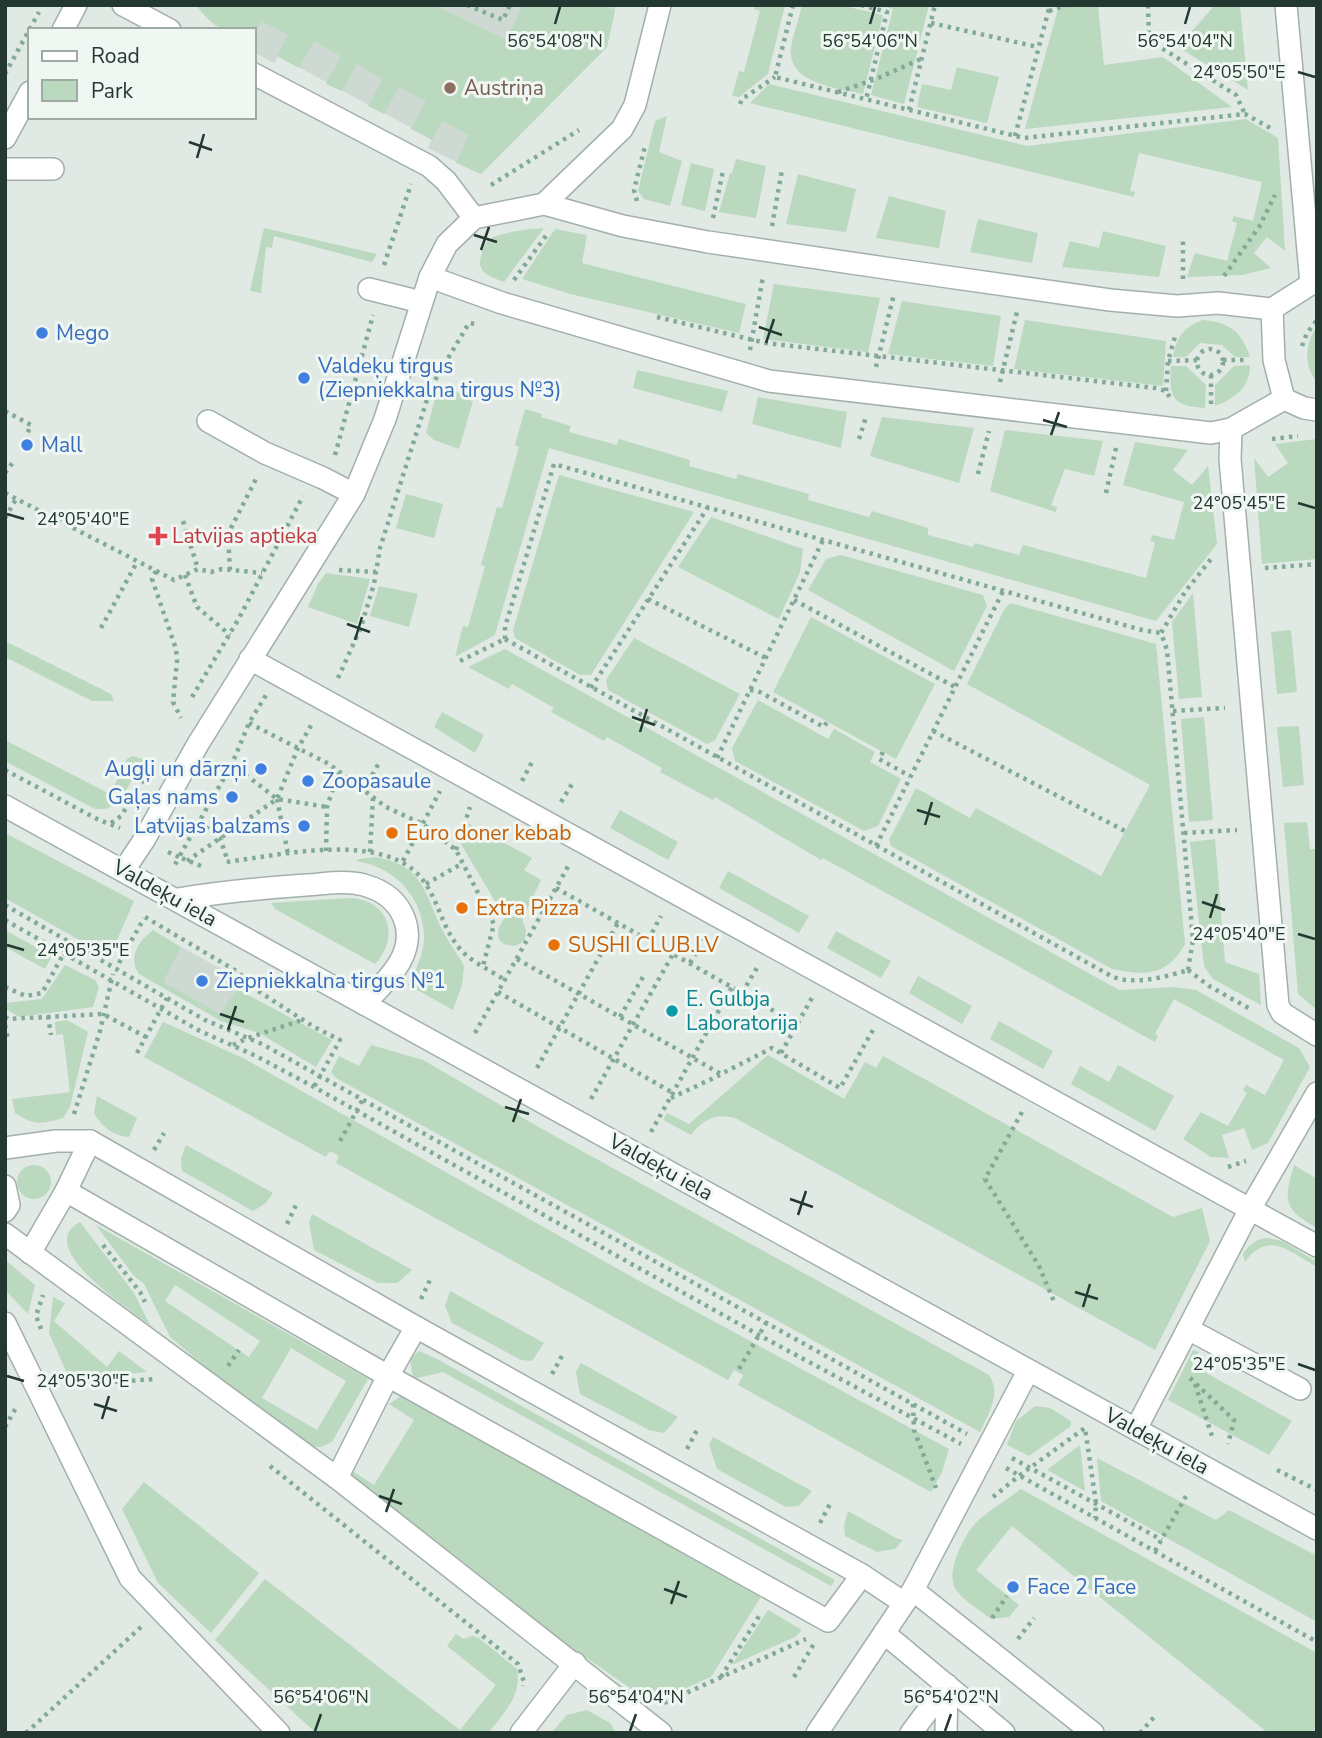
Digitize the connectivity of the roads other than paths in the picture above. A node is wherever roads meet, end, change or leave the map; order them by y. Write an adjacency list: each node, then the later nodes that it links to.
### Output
1 (76, 5): 5 (street)
2 (123, 5): 6 (street)
3 (660, 5): 12 (street)
4 (1286, 5): 15 (street)
5 (64, 28)
6 (166, 28)
7 (256, 75): 13 (street)
8 (28, 96): 9 (street)
9 (5, 138)
10 (5, 169): 11 (street)
11 (53, 169)
12 (544, 204): 13 (street); 18 (street)
13 (474, 218): 14 (street)
14 (430, 277): 17 (street); 22 (street)
15 (1314, 284): 18 (street)
16 (374, 290): 17 (street)
17 (421, 302): 23 (street)
18 (1272, 309): 19 (street)
19 (1284, 399): 20 (street); 22 (street)
20 (1317, 410)
21 (208, 421): 23 (street)
22 (1231, 429): 29 (street)
23 (354, 494): 24 (street)
24 (250, 659): 26 (street); 35 (street)
25 (5, 806): 26 (street, Valdeķu iela)
26 (124, 870): 27 (street, Valdeķu iela)
27 (178, 900): 28 (street, Valdeķu iela); 28 (street)
28 (364, 1004): 43 (street, Valdeķu iela)
29 (1317, 1035)
30 (1317, 1093): 35 (street)
31 (90, 1141): 32 (street); 34 (street); 41 (street)
32 (5, 1148)
33 (5, 1186): 36 (street)
34 (66, 1191): 39 (street); 44 (street)
35 (1250, 1209): 38 (street); 42 (street)
36 (5, 1211)
37 (5, 1234): 39 (street)
38 (1317, 1246)
39 (30, 1253): 47 (street)
40 (5, 1323): 54 (street)
41 (416, 1327): 44 (street); 49 (street)
42 (1188, 1329): 45 (street); 46 (street)
43 (1028, 1371): 46 (street, Valdeķu iela); 50 (street)
44 (388, 1376): 47 (street); 49 (street)
45 (1300, 1389)
46 (1136, 1429): 48 (street, Valdeķu iela)
47 (337, 1478): 52 (street)
48 (1317, 1529)
49 (862, 1575): 50 (street)
50 (909, 1596): 51 (street); 61 (street)
51 (884, 1633): 53 (street); 57 (street)
52 (575, 1663): 55 (street); 56 (street)
53 (947, 1685): 58 (street); 59 (street); 60 (street)
54 (279, 1733)
55 (521, 1733)
56 (661, 1733)
57 (817, 1733)
58 (911, 1733)
59 (946, 1733)
60 (1004, 1733)
61 (1093, 1733)

